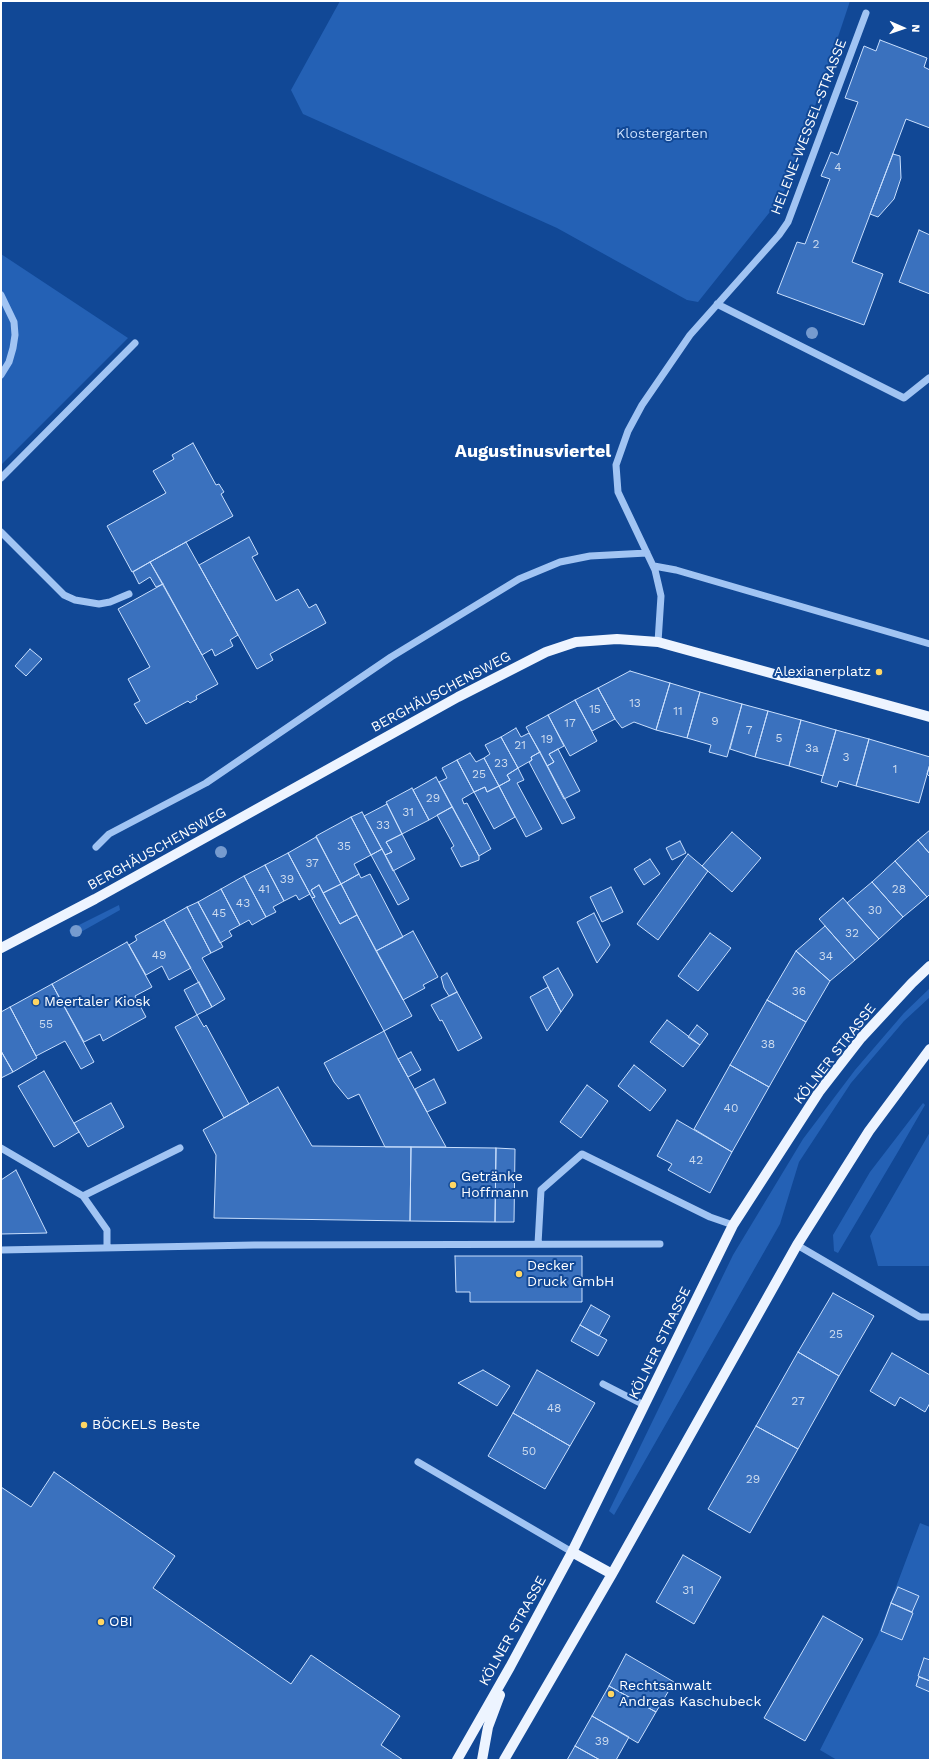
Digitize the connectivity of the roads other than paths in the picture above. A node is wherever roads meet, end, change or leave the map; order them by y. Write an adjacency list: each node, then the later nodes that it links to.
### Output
1 (866, 13): 3 (street, HELENE-WESSEL-STRASSE)
2 (1, 295): 5 (street)
3 (717, 304): 6 (street); 9 (street, HELENE-WESSEL-STRASSE)
4 (135, 343): 7 (street)
5 (1, 375)
6 (929, 378)
7 (1, 478)
8 (1, 532): 11 (street)
9 (647, 553): 10 (street, HELENE-WESSEL-STRASSE); 15 (street)
10 (654, 566): 12 (street, HELENE-WESSEL-STRASSE); 13 (street)
11 (129, 594)
12 (658, 642): 14 (main road, BERGHÄUSCHENSWEG); 16 (main road, BERGHÄUSCHENSWEG)
13 (930, 644)
14 (930, 717)
15 (96, 847)
16 (1, 948)
17 (930, 966): 22 (main road, KÖLNER STRASSE)
18 (930, 1049): 25 (main road)
19 (1, 1148): 21 (street)
20 (180, 1148): 21 (street)
21 (84, 1196): 26 (street)
22 (733, 1225): 23 (street); 30 (main road, KÖLNER STRASSE)
23 (538, 1244): 24 (street); 26 (street)
24 (660, 1244)
25 (797, 1245): 28 (street); 33 (main road)
26 (107, 1247): 27 (street)
27 (1, 1250)
28 (930, 1317)
29 (603, 1384): 30 (street)
30 (644, 1405): 32 (main road, KÖLNER STRASSE)
31 (418, 1462): 32 (street)
32 (572, 1552): 33 (main road); 34 (main road, KÖLNER STRASSE)
33 (612, 1574): 37 (main road)
34 (510, 1667): 35 (main road, KÖLNER STRASSE); 36 (main road)
35 (457, 1760)
36 (482, 1760)
37 (504, 1760)

